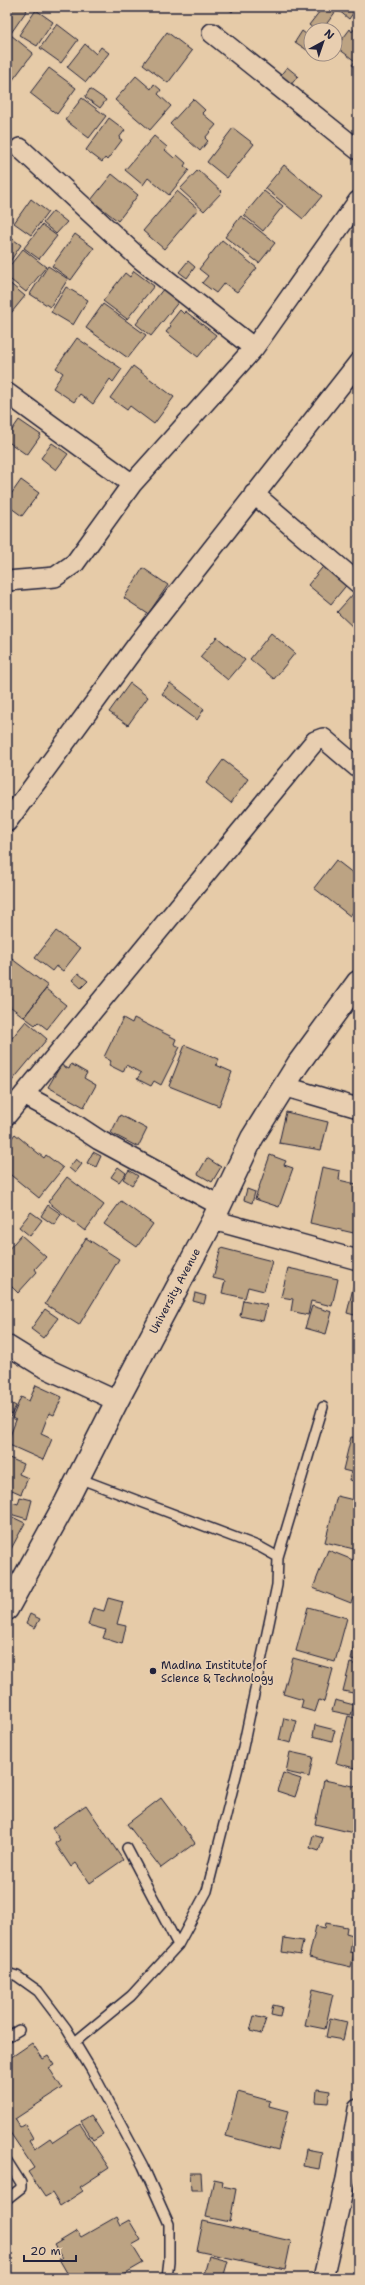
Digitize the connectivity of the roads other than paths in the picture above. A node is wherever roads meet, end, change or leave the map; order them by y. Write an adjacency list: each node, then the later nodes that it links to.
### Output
1 (212, 33): 3 (street)
2 (20, 148): 5 (street)
3 (358, 150)
4 (358, 201): 5 (street)
5 (254, 348): 8 (street)
6 (358, 363): 9 (street)
7 (7, 393): 8 (street)
8 (132, 484): 10 (street)
9 (254, 494): 11 (street); 13 (street)
10 (7, 581)
11 (358, 582)
12 (358, 768): 16 (street)
13 (7, 822)
14 (358, 982): 15 (street, University Avenue)
15 (283, 1086): 17 (street); 19 (street, University Avenue)
16 (24, 1095): 18 (street); 19 (street)
17 (358, 1108)
18 (7, 1115)
19 (216, 1213): 20 (street); 22 (street, University Avenue)
20 (358, 1260)
21 (7, 1345): 22 (street)
22 (117, 1401): 24 (street, University Avenue)
23 (323, 1407): 25 (lane)
24 (78, 1478): 25 (lane); 26 (street, University Avenue)
25 (278, 1557): 28 (lane)
26 (7, 1608)
27 (127, 1848): 28 (lane)
28 (178, 1945): 32 (lane)
29 (7, 1973): 32 (lane)
30 (19, 2030): 31 (lane)
31 (7, 2037)
32 (75, 2042): 36 (lane)
33 (358, 2109): 37 (street)
34 (7, 2160): 35 (lane)
35 (7, 2199)
36 (167, 2278)
37 (324, 2278)

